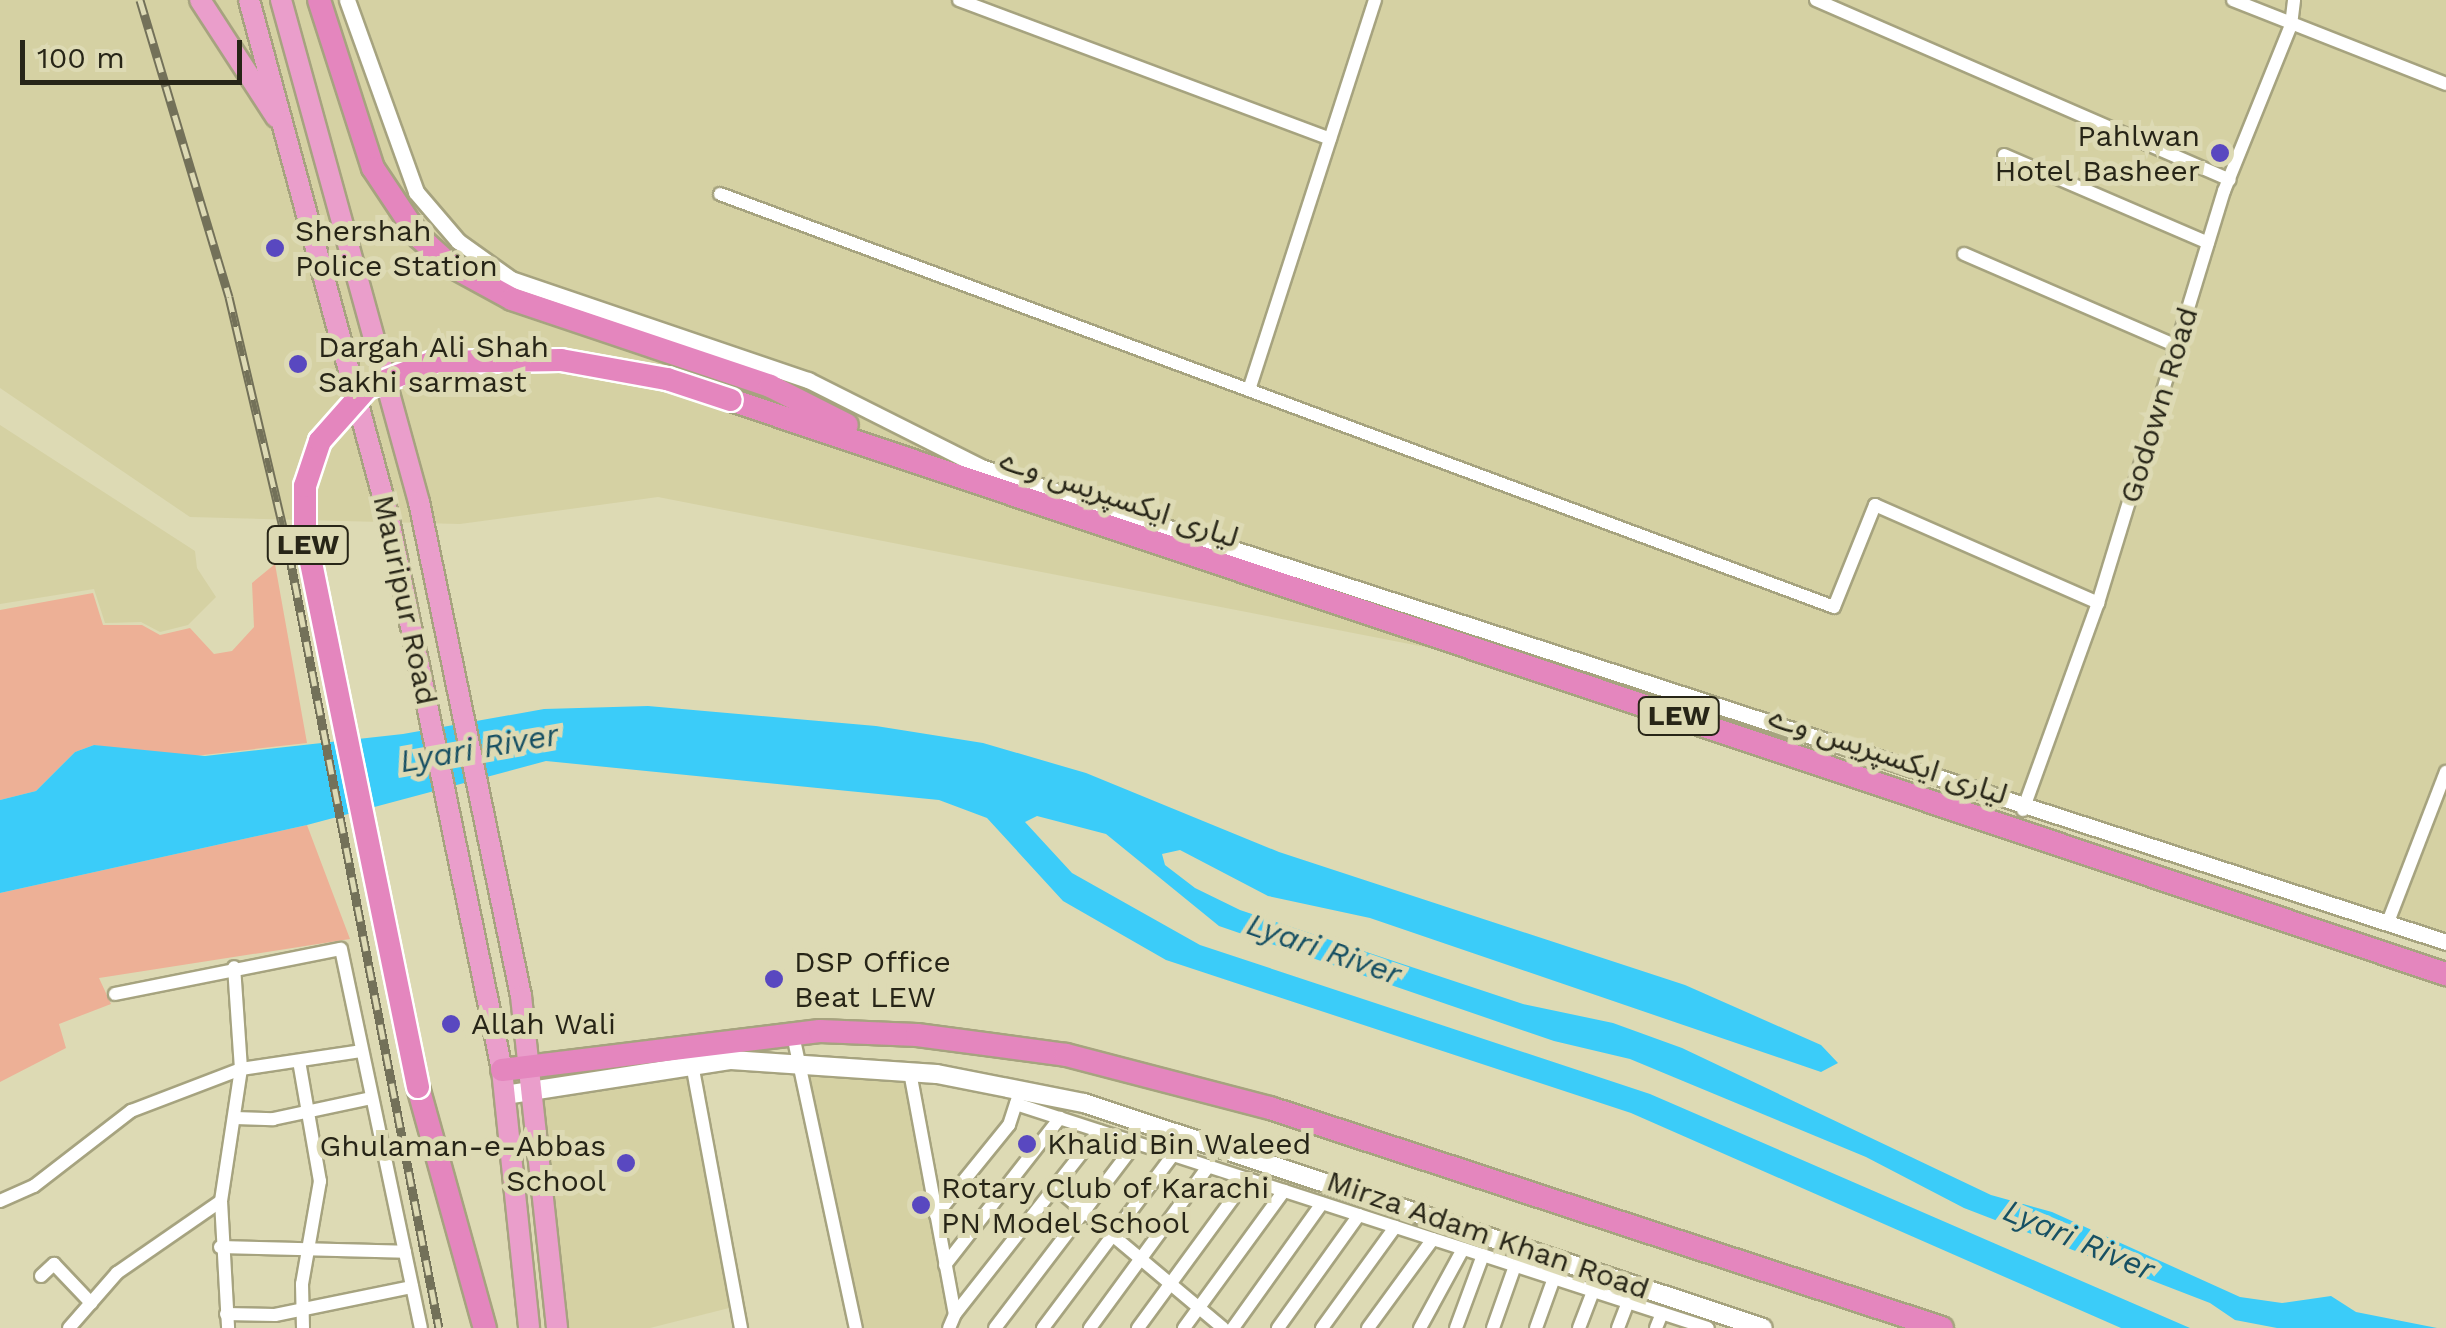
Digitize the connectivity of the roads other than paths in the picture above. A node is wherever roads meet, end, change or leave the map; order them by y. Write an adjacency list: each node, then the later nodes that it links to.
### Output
1 (200, 0): 13 (highway)
2 (250, 0): 13 (highway, Mauripur Road)
3 (282, 0): 39 (highway, Mauripur Road)
4 (319, 0): 22 (highway, LEW)
5 (347, 0): 25 (street)
6 (959, 0): 14 (street)
7 (1374, 0): 14 (street)
8 (1816, 0): 16 (street)
9 (2233, 0): 11 (street)
10 (2294, 0): 11 (street, Godown Road)
11 (2290, 25): 12 (street); 16 (street, Godown Road)
12 (2446, 84)
13 (288, 136): 37 (highway, Mauripur Road)
14 (1330, 139): 21 (street)
15 (2004, 156): 18 (street)
16 (2229, 180): 18 (street, Godown Road)
17 (720, 194): 21 (street)
18 (2208, 243): 20 (street, Godown Road)
19 (1964, 254): 20 (street)
20 (2177, 346): 23 (street, Godown Road)
21 (1249, 390): 23 (street)
22 (912, 458): 29 (highway, لیاری ایکسپریس وے / LEW); 86 (highway, LEW, bridge)
23 (2098, 603): 25 (street, Godown Road)
24 (2446, 772): 26 (street)
25 (2024, 810): 26 (street)
26 (2388, 922): 27 (street)
27 (2446, 942)
28 (234, 967): 30 (street); 32 (street); 36 (street)
29 (2446, 974)
30 (115, 994)
31 (794, 1035): 34 (street); 39 (highway); 111 (highway)
32 (361, 1051): 33 (street); 41 (street)
33 (299, 1061): 36 (street); 43 (street)
34 (800, 1062): 35 (main road, Mirza Adam Khan Road); 38 (main road, Mirza Adam Khan Road); 90 (street)
35 (692, 1064): 39 (main road, Mirza Adam Khan Road); 89 (street)
36 (241, 1070): 44 (street); 53 (street)
37 (502, 1070): 39 (highway); 40 (highway, Mauripur Road)
38 (910, 1072): 42 (main road, Mirza Adam Khan Road); 57 (street)
39 (531, 1078): 40 (main road, Mirza Adam Khan Road); 88 (highway, Mauripur Road)
40 (506, 1095): 87 (highway, Mauripur Road)
41 (372, 1098): 43 (street); 65 (street)
42 (1018, 1098): 45 (street); 57 (street); 110 (main road, Mirza Adam Khan Road)
43 (308, 1110): 44 (street); 64 (street)
44 (235, 1118): 54 (street)
45 (1060, 1118): 46 (street); 68 (street)
46 (1099, 1131): 47 (street); 51 (street)
47 (1136, 1143): 48 (street); 56 (street)
48 (1173, 1155): 49 (street); 60 (street)
49 (1208, 1166): 50 (street); 67 (street)
50 (1247, 1179): 52 (street); 72 (street)
51 (1055, 1187): 56 (street); 80 (street)
52 (1284, 1191): 55 (street); 77 (street)
53 (0, 1201)
54 (221, 1201): 62 (street); 76 (street)
55 (1322, 1204): 58 (street); 98 (street)
56 (1084, 1212): 60 (street); 92 (street)
57 (936, 1215): 68 (street)
58 (1359, 1216): 59 (street); 99 (street)
59 (1394, 1227): 61 (street); 100 (street)
60 (1113, 1235): 67 (street); 93 (street)
61 (1433, 1239): 63 (street); 101 (street)
62 (220, 1248): 64 (street); 82 (street)
63 (1463, 1249): 66 (street); 102 (street)
64 (308, 1252): 65 (street); 78 (street)
65 (405, 1252): 73 (street)
66 (1483, 1255): 69 (street); 103 (street)
67 (1141, 1258): 72 (street); 94 (street)
68 (946, 1265): 80 (street)
69 (1515, 1266): 71 (street); 104 (street)
70 (41, 1276): 76 (street)
71 (1554, 1278): 74 (street); 105 (street)
72 (1172, 1284): 77 (street); 95 (street)
73 (412, 1287): 78 (street); 85 (street)
74 (1593, 1291): 75 (street); 106 (street)
75 (1628, 1302): 79 (street); 107 (street)
76 (91, 1303): 81 (street)
77 (1200, 1306): 96 (street); 97 (street)
78 (302, 1307): 82 (street); 84 (street)
79 (1662, 1313): 108 (street); 109 (street)
80 (955, 1314): 91 (street)
81 (84, 1321): 83 (street)
82 (227, 1321)
83 (69, 1328)
84 (303, 1328)
85 (421, 1328)
86 (485, 1328)
87 (529, 1328)
88 (557, 1328)
89 (742, 1328)
90 (856, 1328)
91 (950, 1328)
92 (996, 1328)
93 (1043, 1328)
94 (1090, 1328)
95 (1138, 1328)
96 (1184, 1328)
97 (1223, 1328)
98 (1233, 1328)
99 (1278, 1328)
100 (1322, 1328)
101 (1368, 1328)
102 (1420, 1328)
103 (1456, 1328)
104 (1492, 1328)
105 (1536, 1328)
106 (1578, 1328)
107 (1618, 1328)
108 (1656, 1328)
109 (1708, 1328)
110 (1763, 1328)
111 (1942, 1328)

